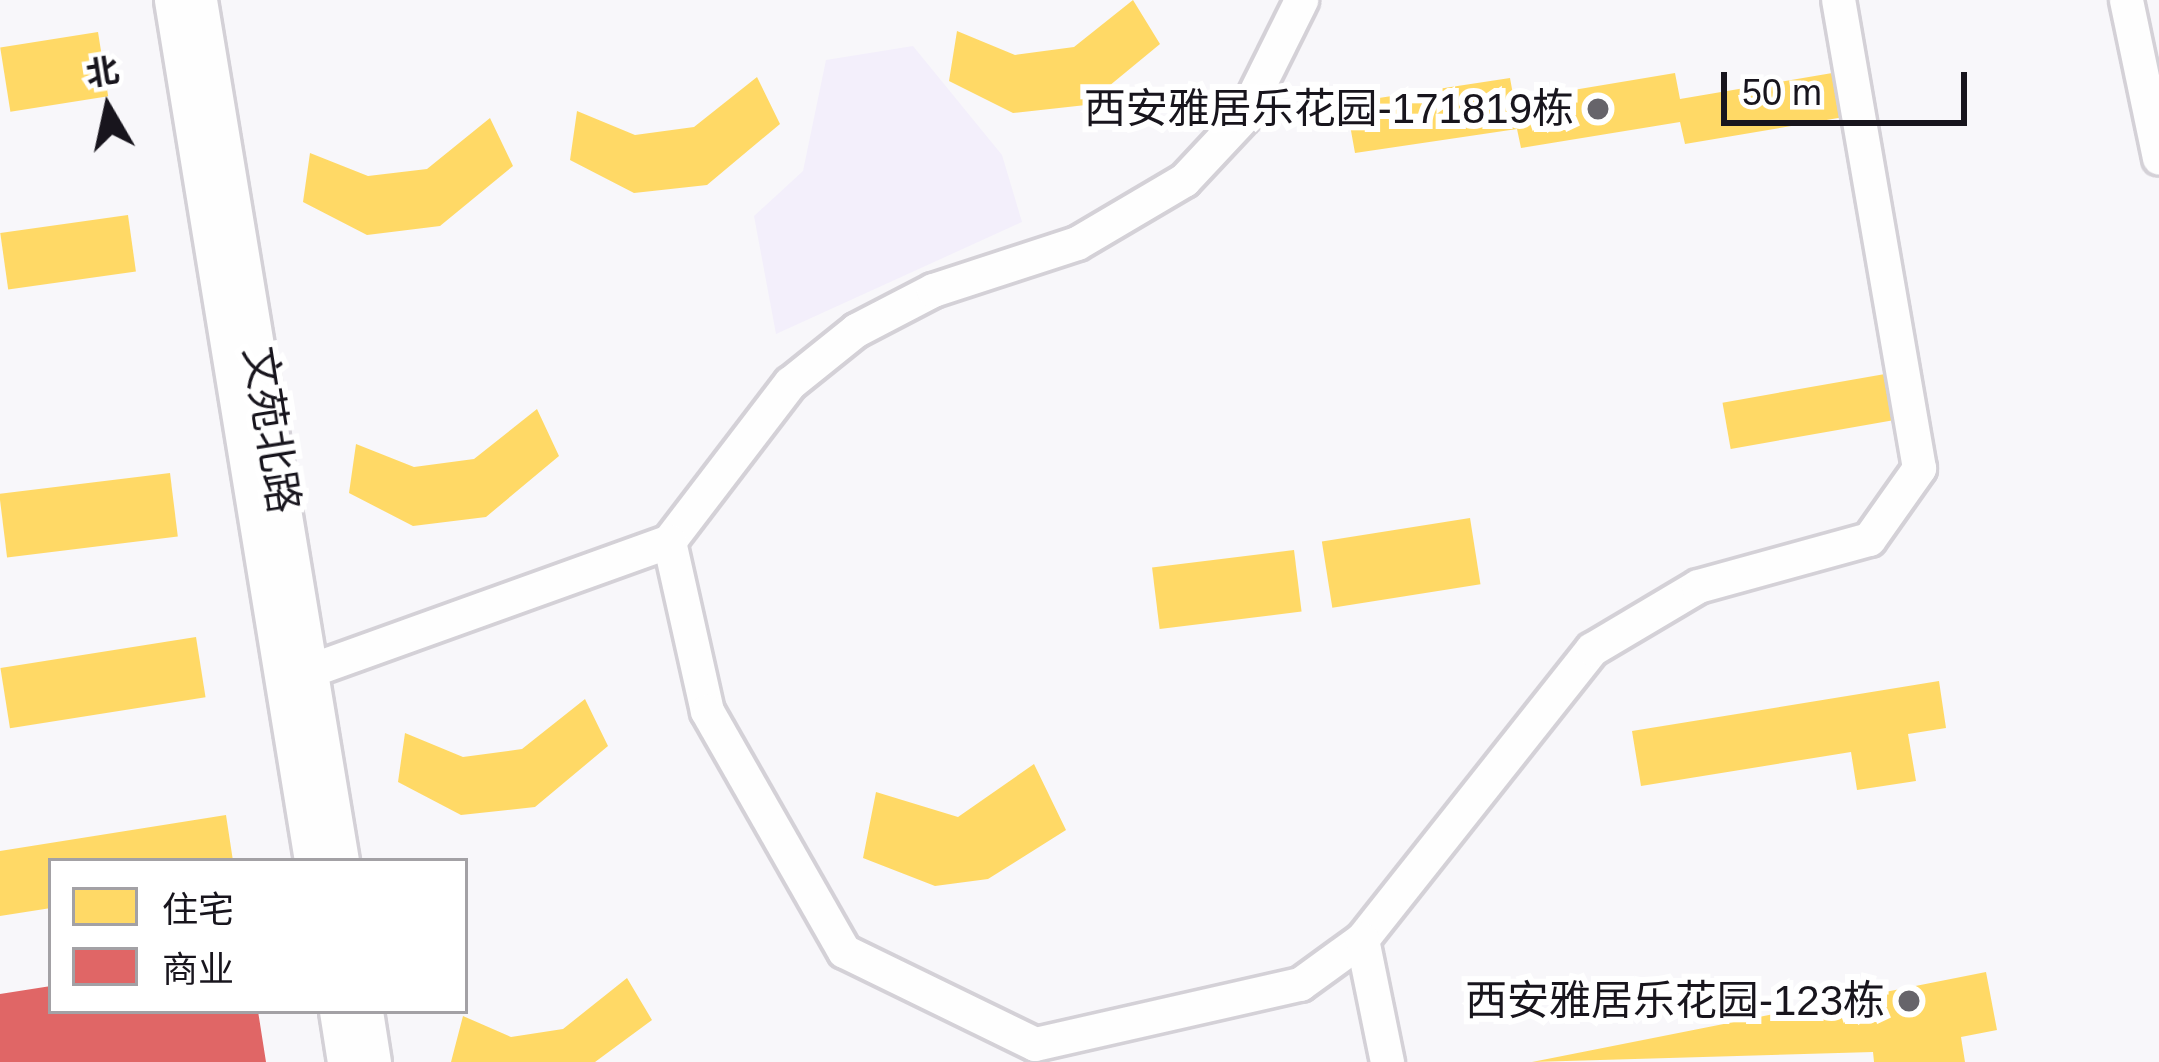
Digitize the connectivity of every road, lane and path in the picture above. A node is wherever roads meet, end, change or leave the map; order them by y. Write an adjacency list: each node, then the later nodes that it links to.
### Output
1 (171, 0): 9 (street, 文苑北路)
2 (200, 0): 8 (street, 文苑北路)
3 (1301, 0): 7 (street)
4 (1838, 0): 11 (street)
5 (2126, 0): 6 (street)
6 (2159, 158)
7 (669, 541): 8 (street); 11 (street)
8 (311, 670): 10 (street, 文苑北路)
9 (311, 858)
10 (342, 858)
11 (1362, 939): 16 (street)
12 (336, 1014): 14 (street)
13 (366, 1014): 15 (street)
14 (344, 1062)
15 (374, 1062)
16 (1387, 1062)

